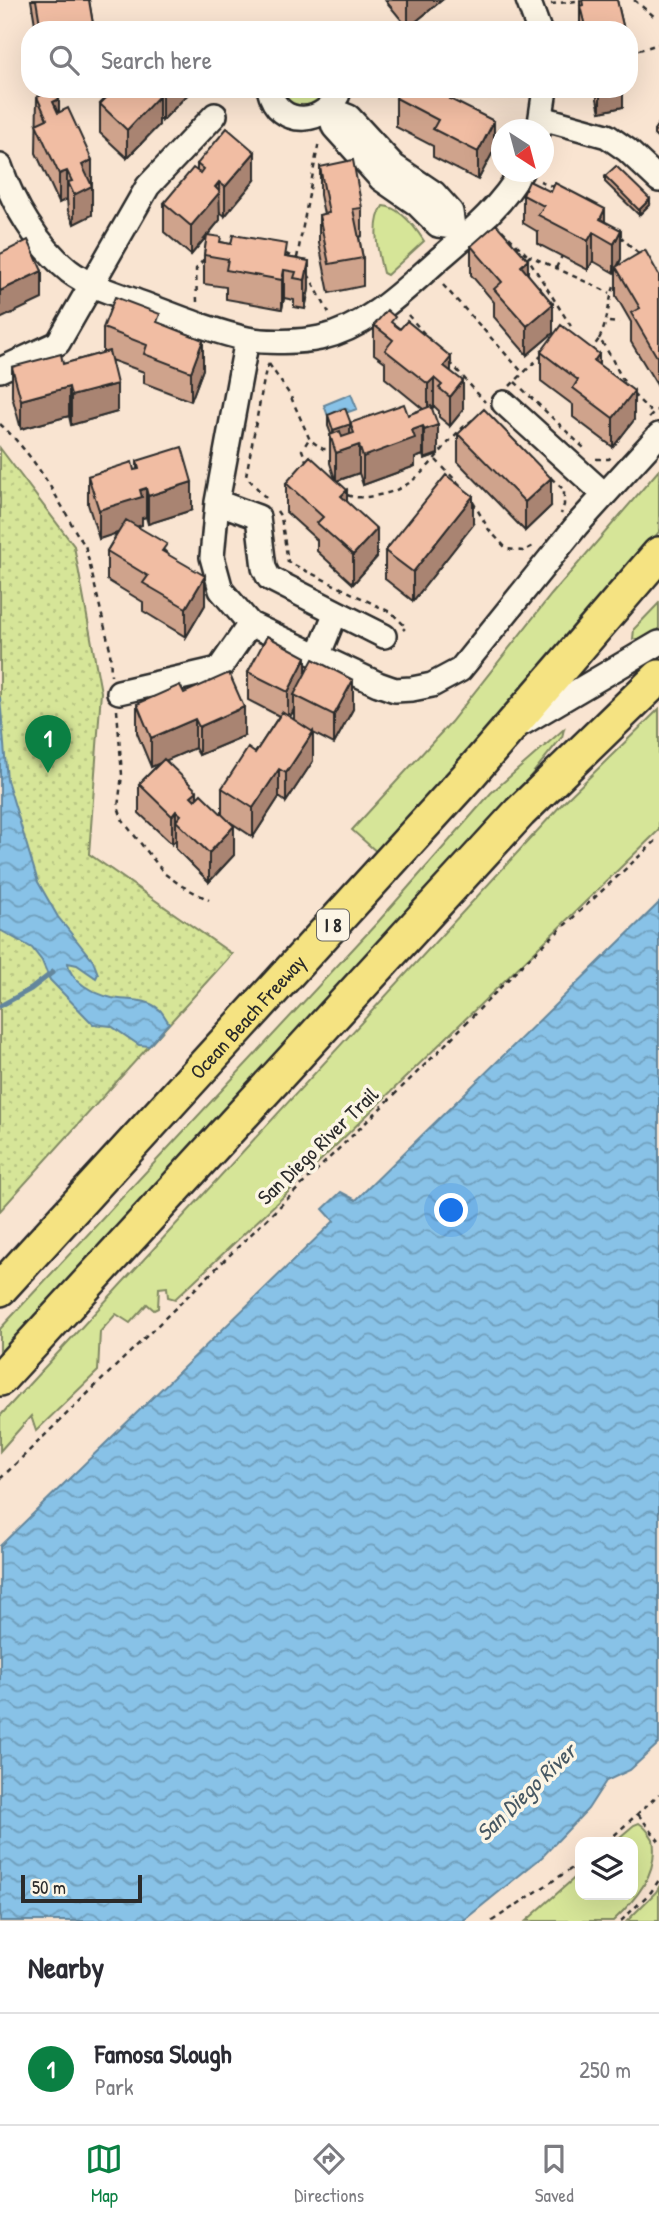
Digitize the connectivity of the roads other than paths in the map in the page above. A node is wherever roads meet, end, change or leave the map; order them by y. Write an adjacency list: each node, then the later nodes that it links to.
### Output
1 (528, 0): 2 (lane)
2 (536, 21)
3 (273, 98): 5 (lane)
4 (544, 98): 7 (lane)
5 (335, 99): 12 (lane)
6 (215, 116): 13 (lane)
7 (542, 119)
8 (554, 126): 10 (lane)
9 (0, 166): 13 (lane)
10 (659, 180)
11 (521, 182): 12 (lane)
12 (459, 232): 14 (lane)
13 (93, 285): 14 (lane); 15 (lane)
14 (247, 339): 19 (lane)
15 (0, 370)
16 (499, 400): 18 (lane)
17 (656, 425): 18 (lane)
18 (604, 494): 25 (lane)
19 (217, 502): 21 (lane); 22 (lane)
20 (659, 554): 28 (highway, Ocean Beach Freeway / I 8)
21 (336, 612): 23 (lane); 25 (lane)
22 (250, 624): 25 (lane); 27 (lane)
23 (391, 637)
24 (659, 643): 28 (lane)
25 (318, 656)
26 (659, 677): 30 (highway)
27 (115, 690)
28 (504, 734): 29 (highway, Ocean Beach Freeway / I 8)
29 (0, 1289)
30 (0, 1379)

